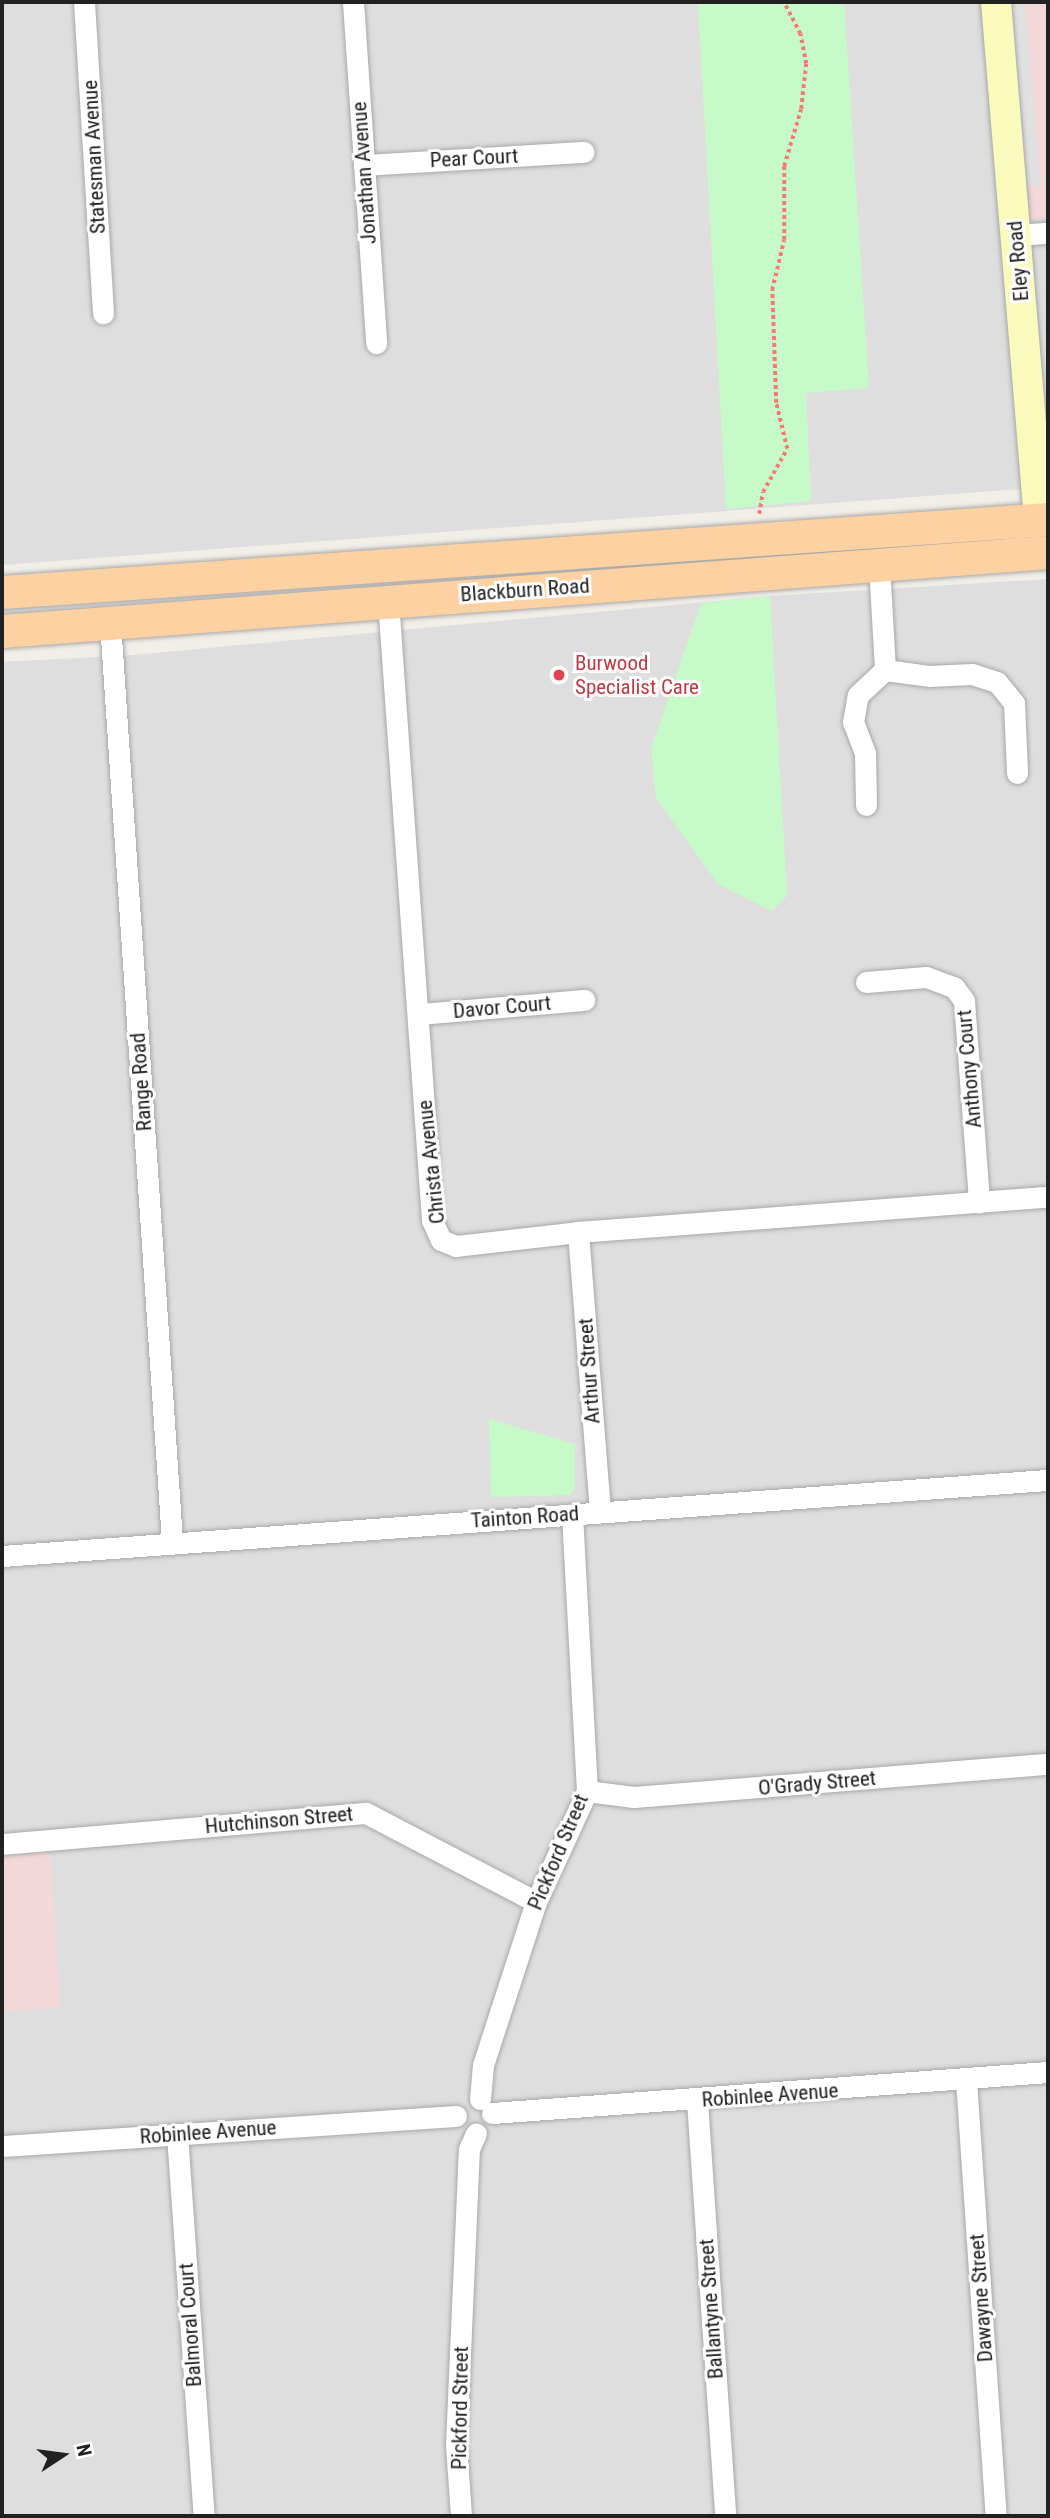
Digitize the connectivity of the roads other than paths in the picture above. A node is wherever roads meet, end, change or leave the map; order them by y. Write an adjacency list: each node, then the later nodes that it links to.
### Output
1 (84, 2): 8 (street, Statesman Avenue)
2 (353, 2): 5 (street, Jonathan Avenue)
3 (996, 2): 7 (main road, Eley Road)
4 (583, 152): 5 (street, Pear Court)
5 (364, 165): 9 (street, Jonathan Avenue)
6 (1048, 233): 7 (street)
7 (1016, 235): 10 (main road, Eley Road)
8 (103, 313)
9 (376, 343)
10 (1044, 536): 11 (main road, Blackburn Road); 12 (main road, Blackburn Road)
11 (879, 565): 12 (main road, Blackburn Road); 16 (street)
12 (386, 584): 13 (main road, Blackburn Road); 14 (main road, Blackburn Road); 21 (street, Christa Avenue)
13 (2, 592)
14 (110, 622): 15 (main road, Blackburn Road); 28 (street, Range Road)
15 (2, 631)
16 (886, 670): 17 (street); 18 (street)
17 (1017, 773)
18 (866, 806)
19 (866, 982): 23 (street, Anthony Court)
20 (584, 1000): 21 (street, Davor Court)
21 (420, 1014): 24 (street, Christa Avenue)
22 (1048, 1197): 23 (street, Christa Avenue)
23 (979, 1202): 24 (street, Christa Avenue)
24 (578, 1232): 26 (street, Arthur Street)
25 (1048, 1479): 26 (street, Tainton Road)
26 (600, 1511): 27 (street, Tainton Road)
27 (572, 1514): 28 (street, Tainton Road); 31 (street, Pickford Street)
28 (172, 1542): 29 (street, Tainton Road)
29 (2, 1556)
30 (1048, 1764): 31 (street, O'Grady Street)
31 (587, 1791): 33 (street, Pickford Street)
32 (2, 1844): 33 (street, Hutchinson Street)
33 (536, 1902): 37 (street, Pickford Street)
34 (1048, 2072): 35 (street, Robinlee Avenue)
35 (966, 2080): 36 (street, Robinlee Avenue); 45 (street, Dawayne Street)
36 (698, 2101): 37 (street, Robinlee Avenue); 44 (street, Ballantyne Street)
37 (486, 2106): 38 (street); 39 (street)
38 (456, 2116): 39 (street); 40 (street, Robinlee Avenue)
39 (475, 2133): 43 (street, Pickford Street)
40 (177, 2134): 41 (street, Robinlee Avenue); 42 (street, Balmoral Court)
41 (2, 2146)
42 (204, 2516)
43 (461, 2516)
44 (725, 2516)
45 (996, 2516)

